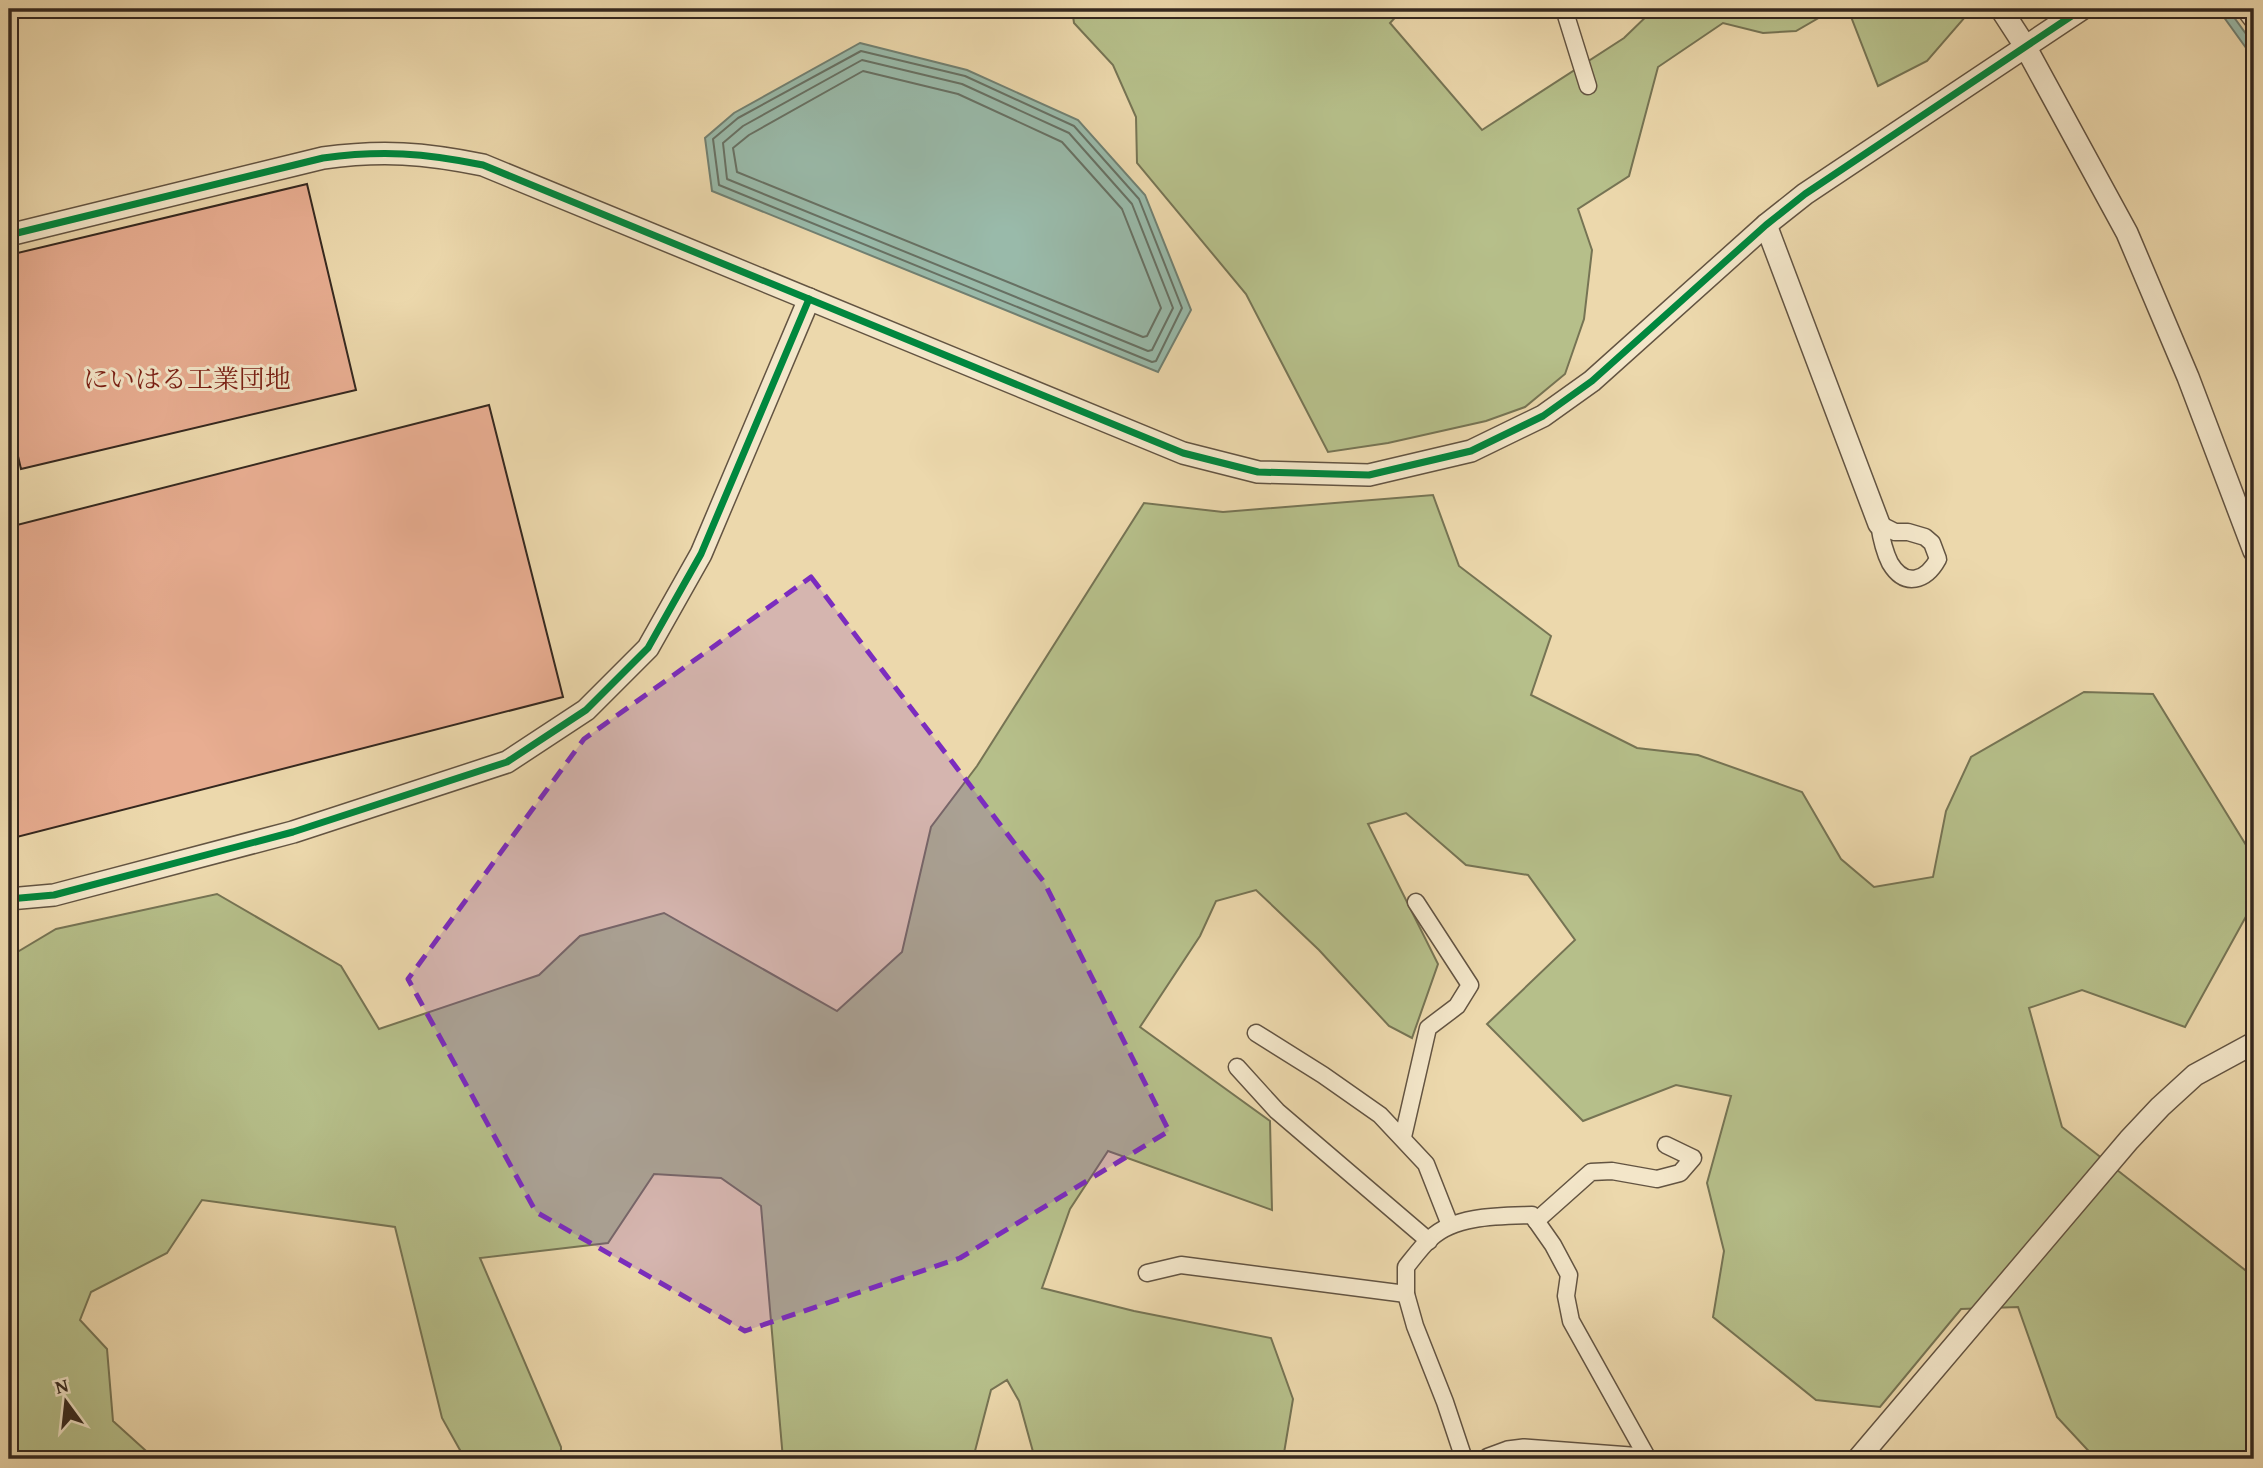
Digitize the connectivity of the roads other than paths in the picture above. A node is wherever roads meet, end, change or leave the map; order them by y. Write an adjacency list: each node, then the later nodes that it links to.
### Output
1 (1564, 9): 7 (street)
2 (2001, 9): 6 (street)
3 (2081, 9): 6 (street)
4 (2244, 9): 5 (street)
5 (2254, 22)
6 (2025, 46): 8 (street); 12 (street)
7 (1588, 86)
8 (1766, 225): 10 (street); 11 (street)
9 (9, 235): 10 (street)
10 (808, 299): 13 (street)
11 (1879, 524)
12 (2254, 551)
13 (9, 899)
14 (1416, 902): 18 (street)
15 (1256, 1033): 18 (street)
16 (2254, 1043): 28 (street)
17 (1237, 1067): 22 (street)
18 (1403, 1138): 21 (street)
19 (1666, 1145): 20 (street)
20 (1536, 1221): 21 (street); 27 (street)
21 (1450, 1225): 22 (street)
22 (1429, 1241): 24 (street)
23 (1147, 1273): 24 (street)
24 (1406, 1294): 25 (street)
25 (1464, 1459)
26 (1489, 1459): 27 (street)
27 (1645, 1459)
28 (1858, 1459)

